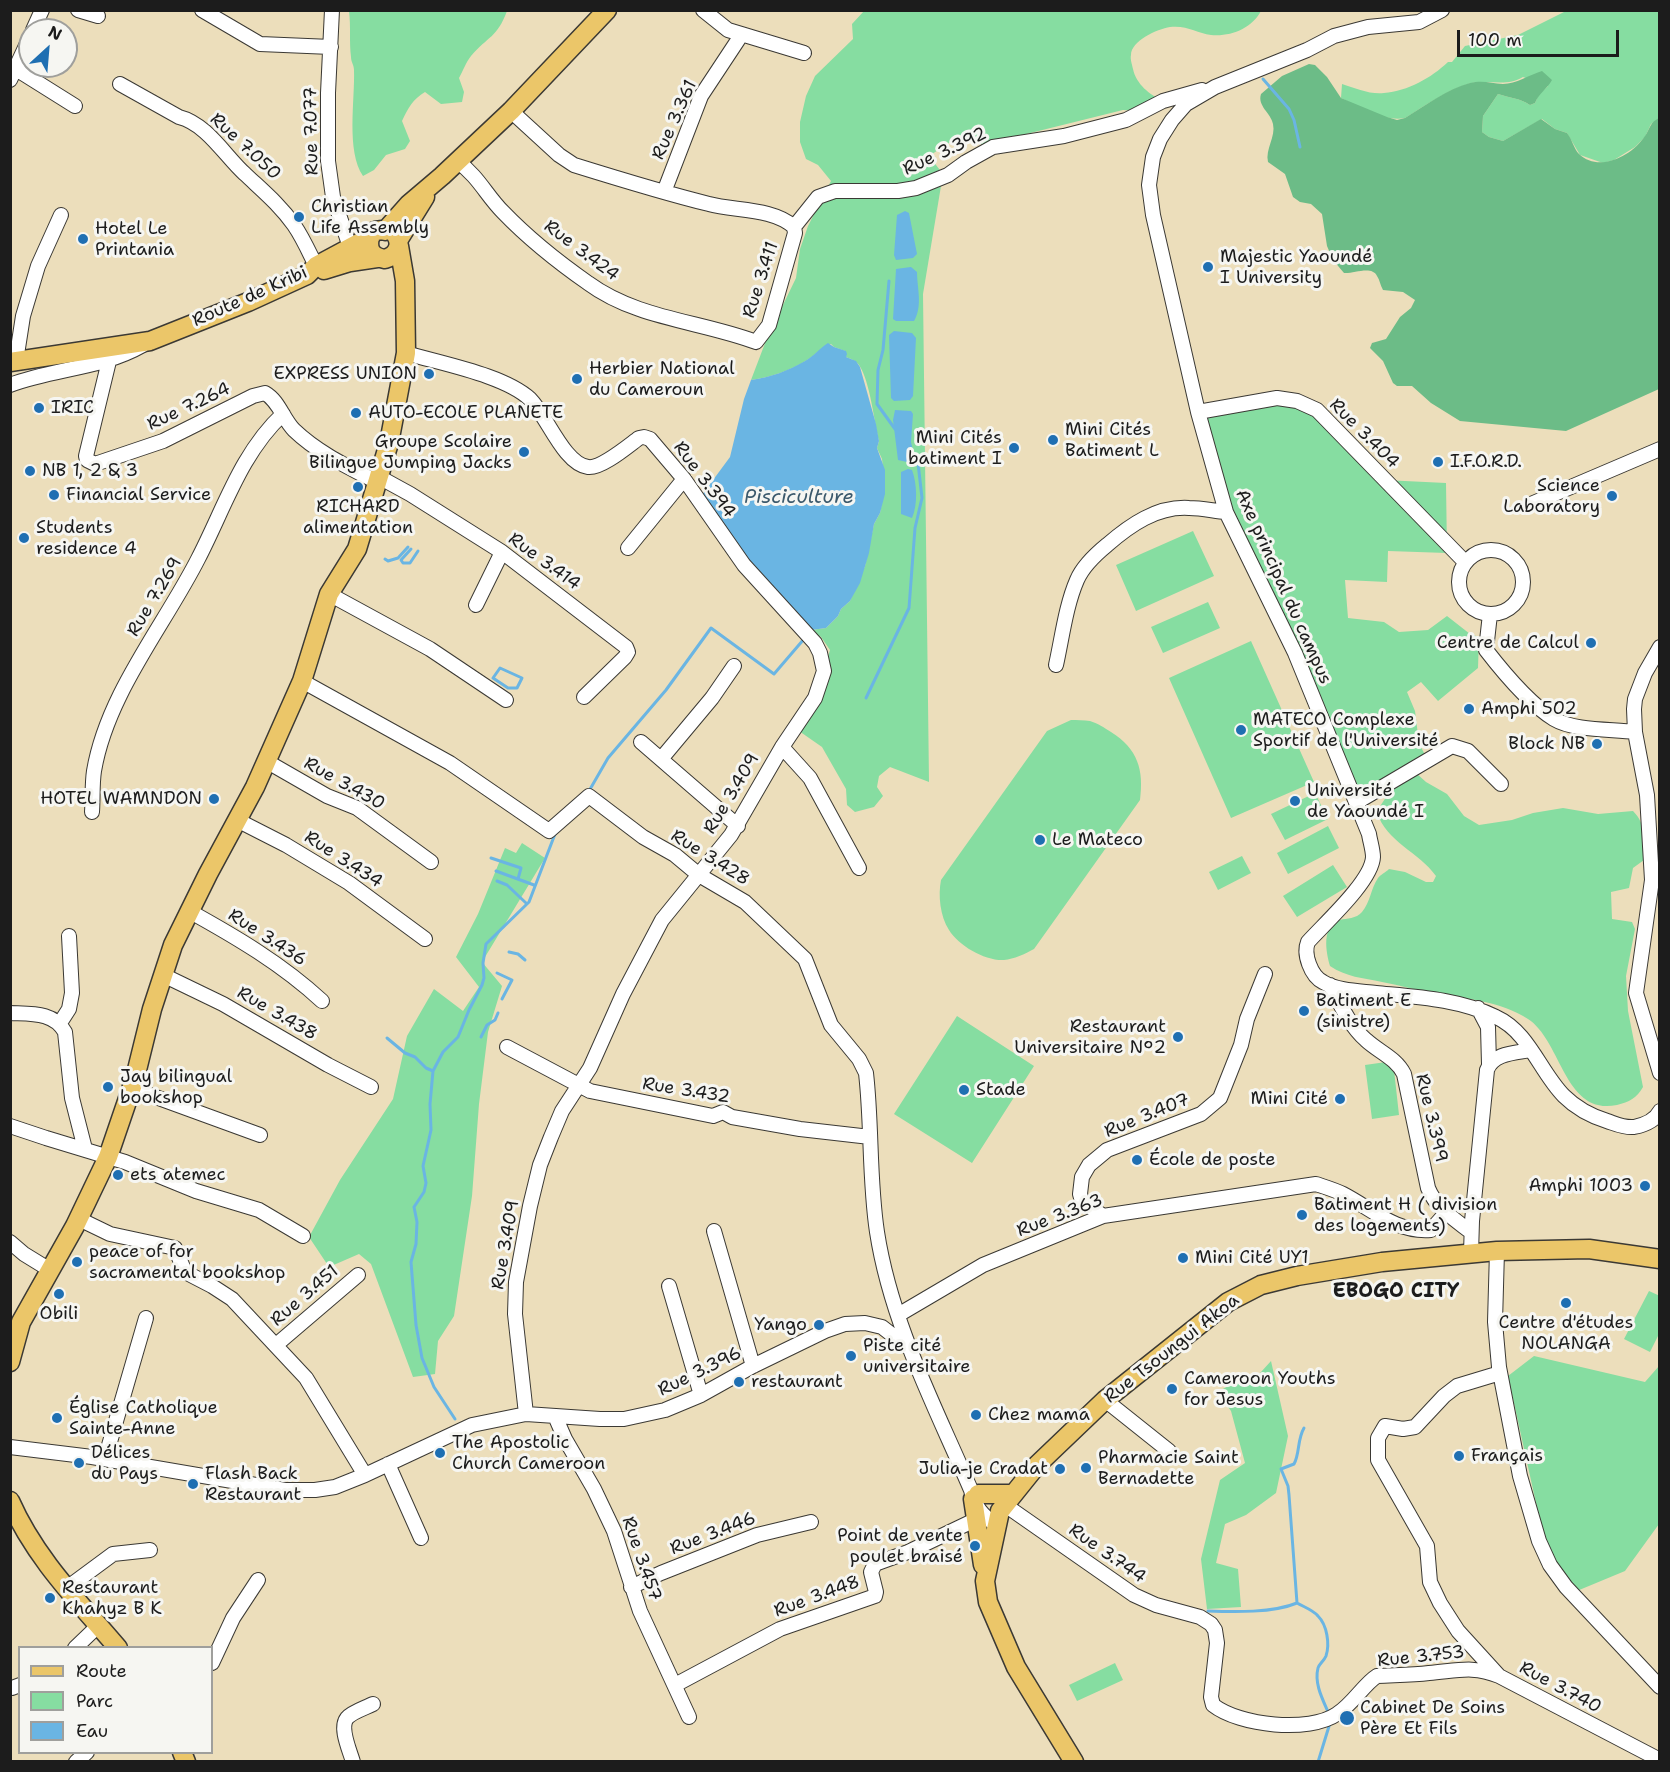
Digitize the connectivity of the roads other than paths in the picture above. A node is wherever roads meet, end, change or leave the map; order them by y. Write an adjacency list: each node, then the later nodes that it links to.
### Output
1 (78, 10): 7 (street)
2 (202, 10): 9 (street)
3 (332, 10): 9 (street, Rue 7.077)
4 (607, 10): 15 (main road)
5 (703, 10): 8 (street)
6 (1442, 10): 13 (street, Axe principal du campus)
7 (98, 15)
8 (739, 34): 10 (street); 17 (street, Rue 3.361)
9 (331, 47): 21 (street, Rue 7.077)
10 (804, 53)
11 (13, 74): 14 (street)
12 (120, 84): 23 (street, Rue 7.050)
13 (1215, 87): 19 (street, Rue 3.392); 31 (street, Axe principal du campus)
14 (75, 106)
15 (510, 111): 16 (main road); 17 (street)
16 (458, 161): 20 (main road); 26 (street, Rue 3.424)
17 (664, 192): 19 (street)
18 (61, 215): 28 (street)
19 (794, 227): 26 (street, Rue 3.411)
20 (388, 238): 21 (main road, Route de Kribi); 22 (main road); 22 (main road); 24 (main road)
21 (350, 247): 23 (main road, Route de Kribi)
22 (381, 258): 23 (main road); 24 (main road)
23 (312, 271): 25 (main road, Route de Kribi)
24 (405, 302): 27 (main road)
25 (150, 340): 28 (main road, Route de Kribi); 29 (street)
26 (750, 340)
27 (406, 353): 34 (street, Rue 3.394); 35 (main road)
28 (13, 361)
29 (109, 361): 30 (street); 32 (street, Rue 7.264)
30 (10, 385)
31 (1197, 412): 37 (street, Axe principal du campus); 40 (street, Rue 3.404)
32 (283, 414): 35 (street, Rue 7.264); 58 (street, Rue 7.269)
33 (1659, 449): 36 (street)
34 (684, 479): 38 (street); 45 (street, Rue 3.394)
35 (378, 480): 39 (street, Rue 3.414); 41 (main road)
36 (1531, 504)
37 (1226, 512): 46 (street); 57 (street, Axe principal du campus)
38 (627, 548)
39 (502, 552): 42 (street); 49 (street, Rue 3.414)
40 (1465, 562): 43 (street); 43 (street)
41 (329, 594): 48 (main road); 50 (street)
42 (476, 605)
43 (1490, 614): 51 (street)
44 (1659, 647): 51 (street)
45 (822, 662): 53 (street, Rue 3.409)
46 (1056, 665)
47 (734, 666): 54 (street)
48 (302, 681): 55 (main road); 64 (street, Rue 3.428)
49 (584, 697)
50 (506, 700)
51 (1635, 732): 61 (street)
52 (641, 742): 54 (street)
53 (782, 747): 60 (street, Rue 3.409); 63 (street)
54 (661, 759): 60 (street)
55 (266, 761): 59 (main road); 62 (street, Rue 3.430)
56 (1501, 784): 57 (street)
57 (1357, 802): 70 (street, Axe principal du campus)
58 (92, 812)
59 (237, 820): 65 (main road); 67 (street, Rue 3.434)
60 (738, 826): 64 (street, Rue 3.409)
61 (1655, 834): 78 (street)
62 (431, 862)
63 (859, 868)
64 (699, 874): 80 (street, Rue 3.409); 85 (street, Rue 3.428)
65 (189, 911): 69 (main road); 71 (street, Rue 3.436)
66 (69, 936): 74 (street)
67 (424, 939)
68 (1265, 974): 89 (street, Rue 3.407)
69 (163, 975): 79 (street, Rue 3.438); 81 (main road)
70 (1330, 985): 72 (street); 88 (street, Rue 3.399)
71 (322, 1000)
72 (1478, 1008): 76 (street); 77 (street)
73 (10, 1013): 74 (street)
74 (60, 1023): 86 (street)
75 (507, 1047): 80 (street, Rue 3.432)
76 (1531, 1050): 77 (street); 82 (street)
77 (1489, 1064): 92 (street)
78 (1659, 1072)
79 (370, 1087)
80 (579, 1087): 85 (street, Rue 3.432); 111 (street, Rue 3.409)
81 (132, 1088): 84 (street); 87 (main road)
82 (1659, 1111)
83 (10, 1126): 86 (street)
84 (260, 1135)
85 (870, 1137): 101 (street, Rue 3.428)
86 (85, 1149): 87 (street)
87 (108, 1157): 90 (main road); 93 (street)
88 (1446, 1213): 89 (street, Rue 3.363); 92 (street, Rue 3.399)
89 (1103, 1216): 101 (street, Rue 3.363)
90 (79, 1219): 98 (main road); 104 (street)
91 (714, 1231): 107 (street)
92 (1471, 1232): 96 (street)
93 (303, 1236)
94 (10, 1242): 98 (street)
95 (1497, 1251): 96 (main road, Rue Tsoungui Akoa); 97 (main road, Rue Tsoungui Akoa); 108 (street)
96 (1471, 1253): 110 (main road, Rue Tsoungui Akoa)
97 (1659, 1259)
98 (50, 1270): 103 (main road)
99 (358, 1275): 104 (street, Rue 3.451)
100 (669, 1286): 109 (street)
101 (898, 1316): 105 (street, Rue 3.428)
102 (146, 1318): 115 (street)
103 (16, 1320): 106 (main road)
104 (276, 1345): 117 (street)
105 (910, 1350): 107 (street, Rue 3.396); 118 (street, Rue 3.428)
106 (10, 1362)
107 (753, 1366): 109 (street, Rue 3.396)
108 (1500, 1373): 133 (street, Rue 3.740); 135 (street)
109 (701, 1395): 112 (street, Rue 3.396)
110 (1105, 1400): 114 (street); 120 (main road, Rue Tsoungui Akoa)
111 (526, 1414): 112 (street, Rue 3.396); 116 (street)
112 (555, 1416): 127 (street, Rue 3.457)
113 (10, 1447): 115 (street)
114 (1169, 1451)
115 (105, 1459): 117 (street)
116 (388, 1464): 117 (street); 123 (street)
117 (365, 1475)
118 (974, 1494): 120 (main road); 120 (street, Rue 3.428); 121 (main road)
119 (10, 1501): 128 (main road)
120 (1003, 1509): 126 (main road, Rue Tsoungui Akoa); 138 (street, Rue 3.744)
121 (977, 1519): 126 (main road); 134 (street, Rue 3.448)
122 (811, 1522): 127 (street, Rue 3.446)
123 (421, 1538)
124 (150, 1550): 128 (street)
125 (258, 1580): 132 (street)
126 (985, 1581): 141 (main road, Rue Tsoungui Akoa)
127 (631, 1587): 134 (street, Rue 3.457)
128 (67, 1588): 129 (main road)
129 (99, 1625): 130 (street); 131 (main road)
130 (76, 1646)
131 (117, 1646)
132 (213, 1661)
133 (1499, 1676): 138 (street, Rue 3.753); 139 (street, Rue 3.740)
134 (675, 1685): 137 (street, Rue 3.457)
135 (1659, 1688)
136 (373, 1704): 140 (street)
137 (689, 1717)
138 (1331, 1718)
139 (1659, 1760)
140 (353, 1761)
141 (1074, 1761)

